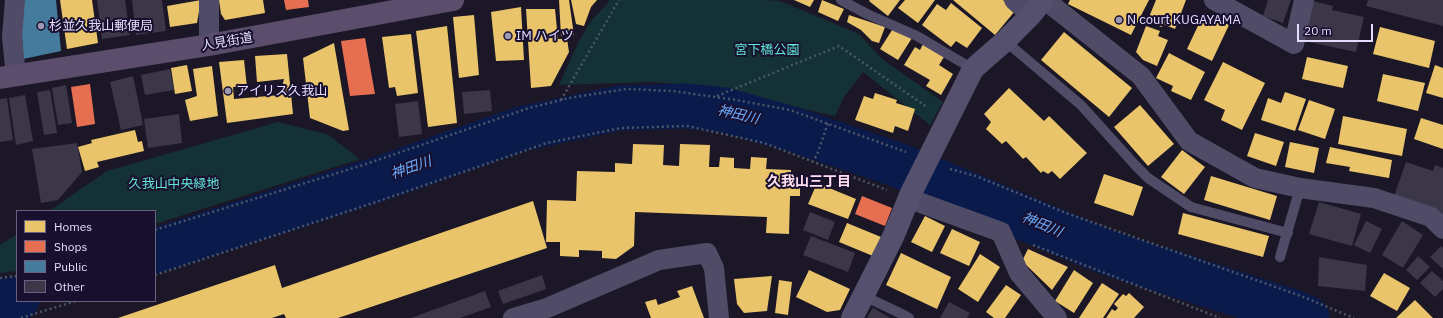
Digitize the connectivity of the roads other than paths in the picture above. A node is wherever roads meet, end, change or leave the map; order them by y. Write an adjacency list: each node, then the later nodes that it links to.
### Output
1 (15, 0): 9 (street)
2 (209, 0): 11 (street)
3 (841, 0): 12 (lane)
4 (1014, 0): 8 (street)
5 (1214, 0): 6 (street)
6 (1304, 0)
7 (440, 1): 11 (main road, 人見街道)
8 (1039, 5): 10 (street); 14 (street)
9 (6, 37): 13 (street)
10 (1004, 41): 12 (street); 17 (lane)
11 (209, 45): 13 (main road, 人見街道)
12 (973, 69): 15 (street)
13 (8, 77)
14 (1300, 188): 16 (street); 17 (lane)
15 (910, 196): 19 (street); 24 (street)
16 (1443, 229)
17 (1288, 233): 18 (lane)
18 (1280, 257)
19 (864, 296): 22 (street); 23 (lane)
20 (513, 318): 21 (street)
21 (719, 318)
22 (852, 318)
23 (909, 318)
24 (1058, 318)

